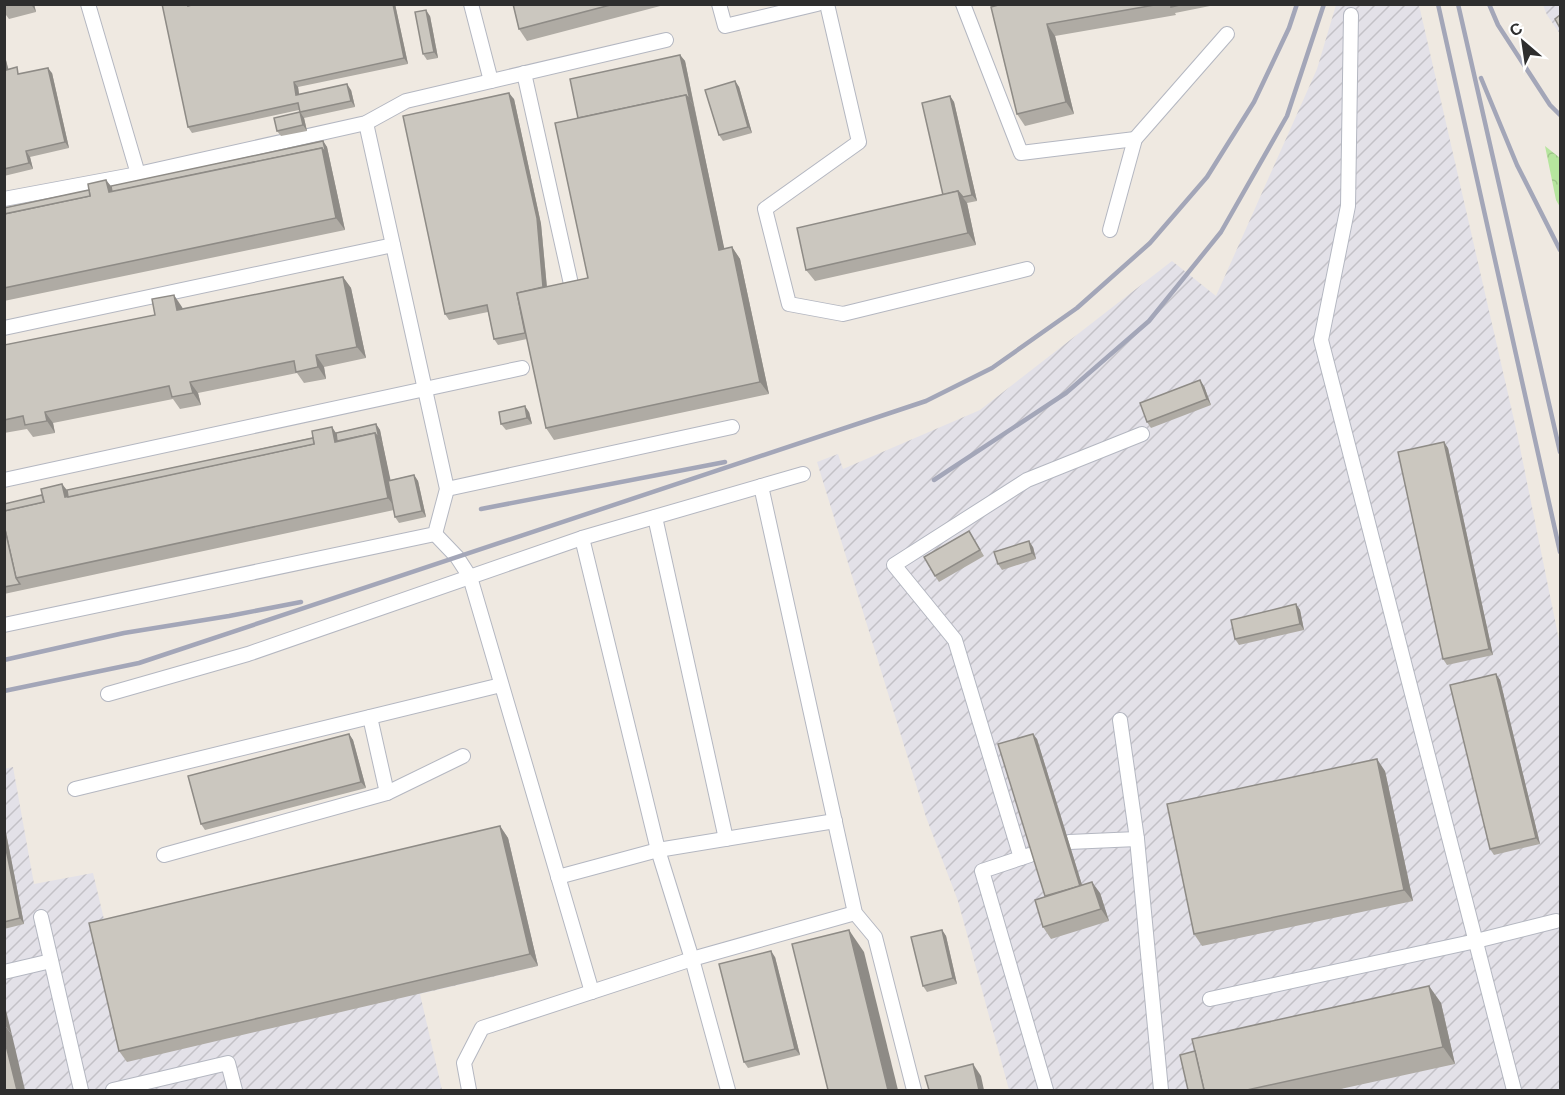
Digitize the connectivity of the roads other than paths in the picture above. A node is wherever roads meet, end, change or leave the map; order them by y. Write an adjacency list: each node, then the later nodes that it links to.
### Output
1 (88, 4): 14 (lane)
2 (471, 4): 11 (lane)
3 (719, 4): 4 (lane)
4 (818, 4)
5 (827, 4): 18 (lane)
6 (963, 4): 13 (lane)
7 (1351, 15): 51 (lane)
8 (1227, 34): 13 (lane)
9 (666, 40): 10 (lane)
10 (524, 73): 11 (lane); 19 (lane)
11 (491, 81): 12 (lane)
12 (366, 123): 14 (lane); 17 (lane)
13 (1135, 138): 16 (lane)
14 (138, 174): 15 (lane)
15 (4, 199)
16 (1110, 230)
17 (393, 245): 20 (lane); 22 (lane)
18 (1027, 269)
19 (571, 284)
20 (4, 328)
21 (522, 368): 22 (lane)
22 (425, 388): 26 (lane); 28 (lane)
23 (732, 428): 28 (lane)
24 (1142, 434): 63 (lane)
25 (803, 474): 27 (lane)
26 (4, 480)
27 (761, 486): 29 (lane); 41 (lane)
28 (447, 489): 30 (lane)
29 (655, 517): 31 (lane); 42 (lane)
30 (435, 534): 32 (lane); 33 (lane)
31 (582, 538): 32 (lane); 45 (lane)
32 (470, 577): 34 (lane); 35 (lane)
33 (4, 625)
34 (501, 685): 36 (lane); 47 (lane)
35 (108, 694)
36 (370, 717): 39 (lane); 40 (lane)
37 (1120, 720): 43 (lane)
38 (463, 756): 40 (lane)
39 (75, 789)
40 (387, 793): 46 (lane)
41 (835, 821): 42 (lane); 48 (lane)
42 (726, 839): 45 (lane)
43 (1137, 839): 44 (lane); 64 (lane)
44 (1069, 842)
45 (658, 850): 47 (lane); 52 (lane)
46 (164, 855)
47 (558, 876): 55 (lane)
48 (855, 914): 52 (lane); 62 (lane)
49 (41, 917): 53 (lane)
50 (1556, 921): 51 (lane)
51 (1476, 941): 56 (lane); 65 (lane)
52 (692, 959): 55 (lane); 61 (lane)
53 (51, 961): 54 (lane); 57 (lane)
54 (4, 972)
55 (592, 992): 60 (lane)
56 (1210, 999)
57 (81, 1090)
58 (112, 1090): 59 (lane)
59 (235, 1090)
60 (469, 1090)
61 (728, 1090)
62 (914, 1090)
63 (1046, 1090)
64 (1161, 1090)
65 (1514, 1090)

